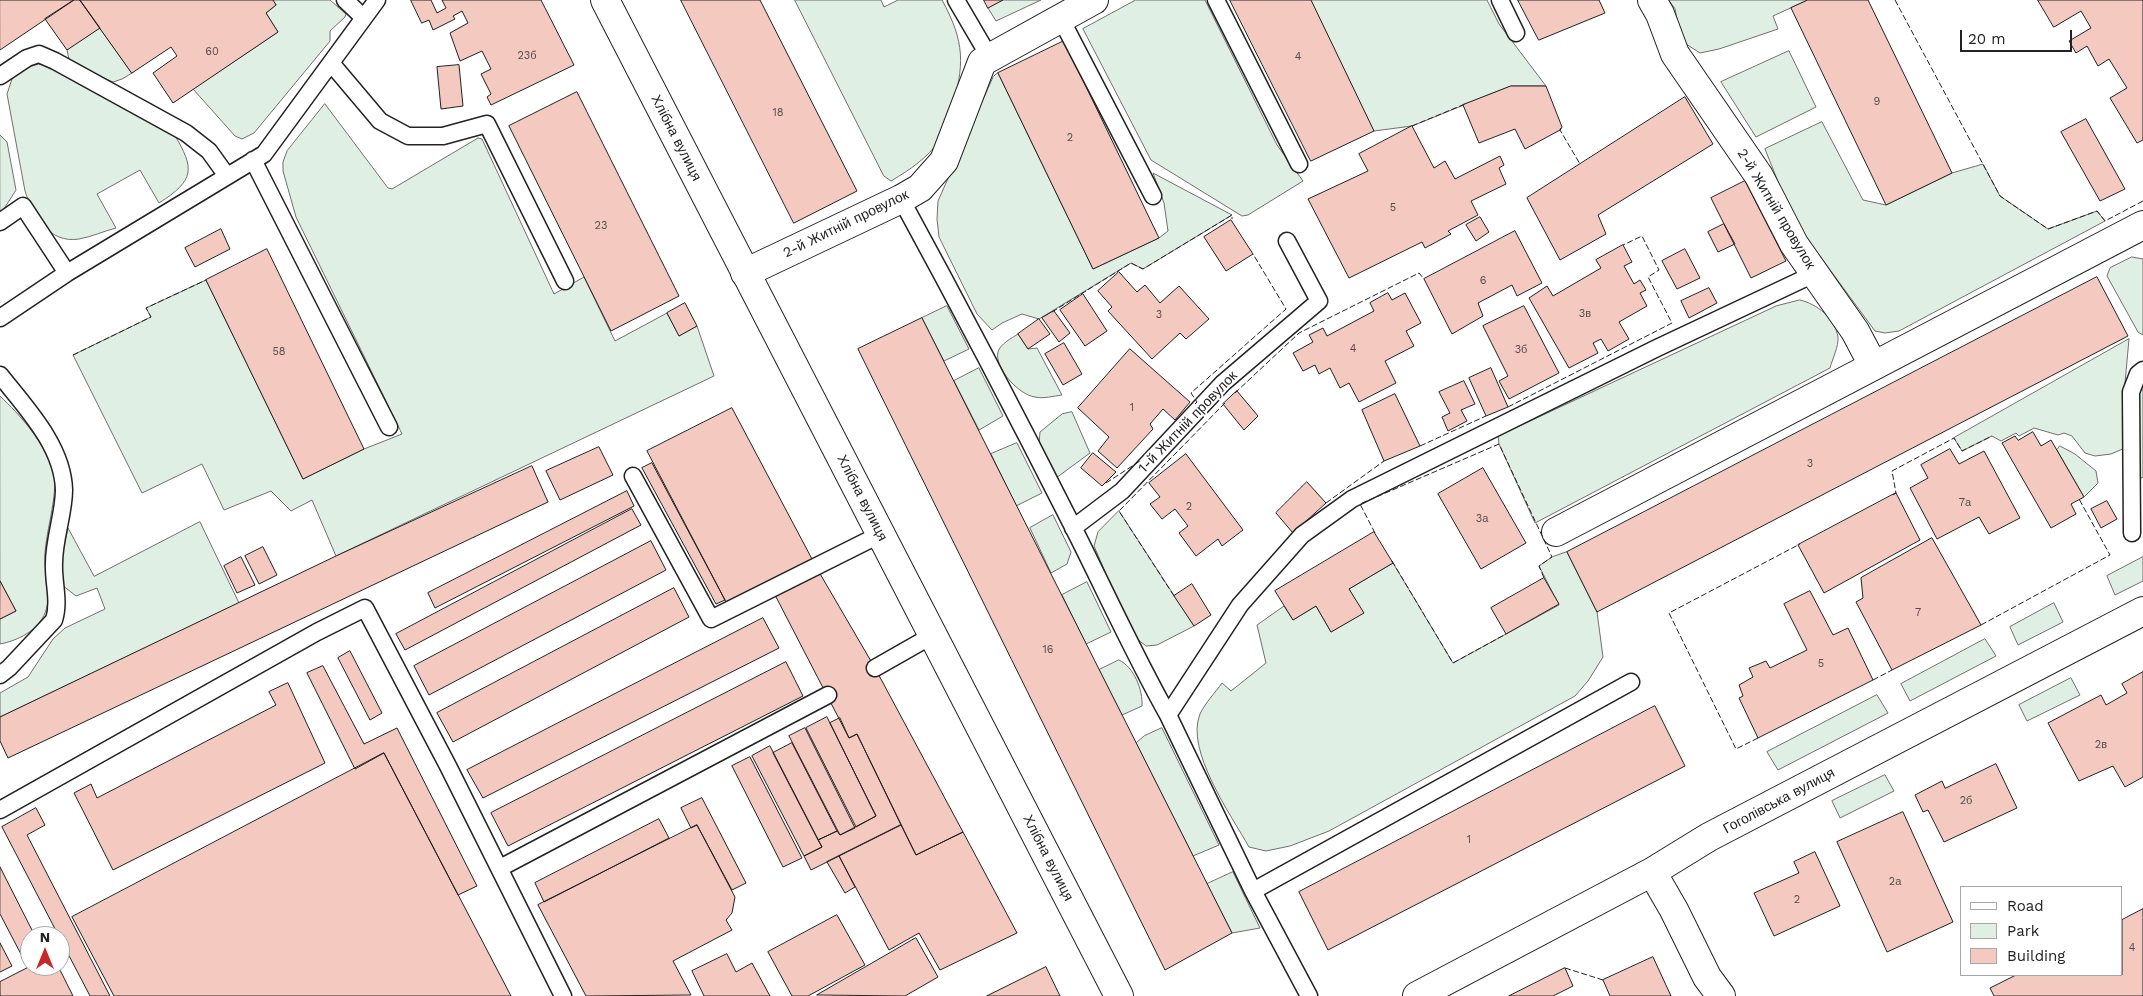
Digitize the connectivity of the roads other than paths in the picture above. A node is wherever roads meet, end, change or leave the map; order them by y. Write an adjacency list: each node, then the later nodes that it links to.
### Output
1 (345, 0): 9 (lane)
2 (377, 0): 9 (lane)
3 (606, 0): 24 (street, Хлібна вулиця)
4 (956, 0): 12 (lane)
5 (1094, 0): 10 (street, 2-й Житній провулок)
6 (1216, 0): 16 (lane)
7 (1500, 0): 11 (lane)
8 (1652, 0): 25 (street, 2-й Житній провулок)
9 (364, 18): 13 (lane)
10 (1061, 19): 12 (street, 2-й Житній провулок); 18 (lane)
11 (1516, 32)
12 (990, 58): 19 (street, 2-й Житній провулок)
13 (331, 62): 15 (lane); 26 (lane)
14 (0, 76): 17 (lane)
15 (253, 160): 17 (lane); 31 (lane)
16 (1299, 164)
17 (227, 176): 23 (lane)
18 (1153, 196)
19 (901, 199): 24 (street, 2-й Житній провулок); 33 (lane)
20 (0, 222): 23 (lane)
21 (2143, 224): 28 (street)
22 (1287, 241): 33 (lane, 1-й Житній провулок)
23 (68, 272): 27 (lane)
24 (745, 272): 36 (street, Хлібна вулиця)
25 (1814, 274): 28 (street, 2-й Житній провулок); 43 (lane)
26 (565, 281)
27 (0, 318)
28 (1873, 365): 34 (street)
29 (2143, 370): 35 (lane)
30 (0, 375): 40 (lane)
31 (389, 427)
32 (633, 476): 36 (lane)
33 (1073, 528): 43 (lane)
34 (1556, 532)
35 (2132, 533)
36 (881, 534): 38 (street, Хлібна вулиця)
37 (2143, 611): 46 (street, Гоголівська вулиця)
38 (933, 635): 39 (lane); 49 (street, Хлібна вулиця)
39 (875, 668)
40 (0, 675)
41 (1631, 682): 47 (lane)
42 (828, 694): 45 (lane)
43 (1168, 715): 47 (lane)
44 (0, 810): 45 (lane)
45 (500, 868): 48 (lane)
46 (1652, 872): 51 (street, Гоголівська вулиця); 52 (street)
47 (1252, 891): 50 (lane)
48 (563, 996)
49 (1119, 996)
50 (1309, 996)
51 (1417, 996)
52 (1721, 996)

